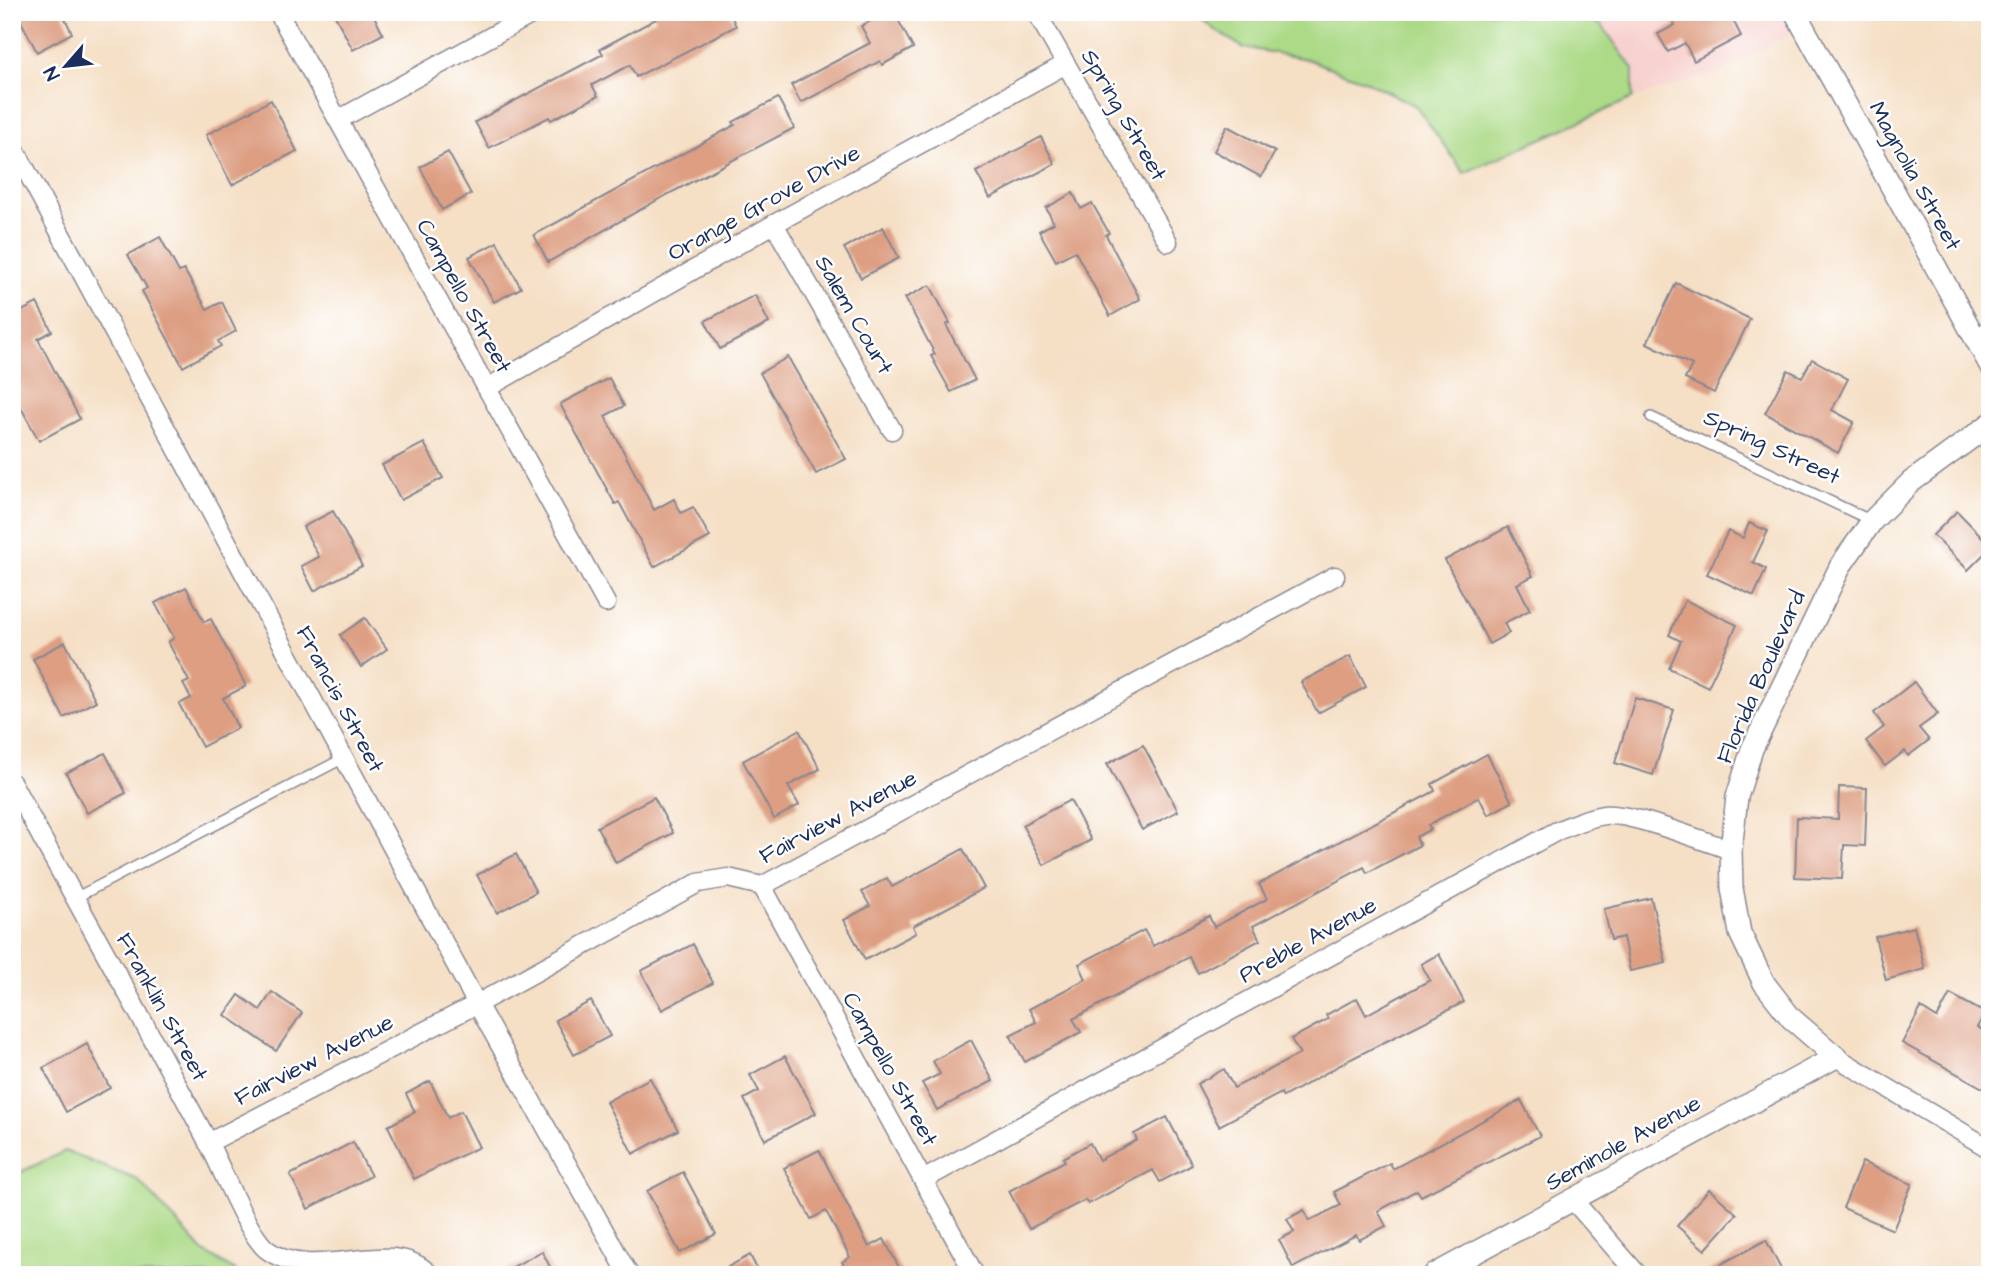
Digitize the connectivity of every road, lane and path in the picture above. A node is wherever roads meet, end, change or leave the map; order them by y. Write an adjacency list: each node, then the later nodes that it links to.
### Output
1 (278, 12): 6 (street, Campello Street)
2 (536, 12): 6 (street)
3 (1036, 12): 5 (street, Spring Street)
4 (1795, 12): 10 (street, Magnolia Street)
5 (1066, 64): 8 (street, Orange Grove Drive); 9 (street, Spring Street)
6 (338, 120): 12 (street, Campello Street)
7 (12, 144): 19 (street, Francis Street)
8 (774, 224): 12 (street, Orange Grove Drive); 15 (street, Salem Court)
9 (1168, 242)
10 (1984, 335): 11 (street, Magnolia Street)
11 (1990, 365)
12 (487, 388): 18 (street, Campello Street)
13 (1651, 417): 16 (lane, Spring Street)
14 (1990, 424): 16 (street, Florida Boulevard)
15 (892, 430)
16 (1872, 521): 21 (street, Florida Boulevard)
17 (1335, 576): 22 (street, Fairview Avenue)
18 (606, 604)
19 (344, 758): 23 (lane); 24 (street, Francis Street)
20 (12, 783): 23 (street, Franklin Street)
21 (1731, 850): 25 (street, Florida Boulevard); 28 (street, Preble Avenue)
22 (762, 886): 24 (street, Fairview Avenue); 28 (street, Campello Street)
23 (75, 898): 26 (street, Franklin Street)
24 (477, 1004): 26 (street, Fairview Avenue); 31 (street, Francis Street)
25 (1836, 1057): 27 (street, Florida Boulevard); 29 (street, Seminole Avenue)
26 (208, 1143): 30 (street, Franklin Street)
27 (1990, 1149)
28 (923, 1180): 32 (street, Campello Street)
29 (1573, 1200): 33 (street, Seminole Avenue); 34 (street)
30 (430, 1275)
31 (629, 1275)
32 (975, 1275)
33 (1434, 1275)
34 (1638, 1275)

